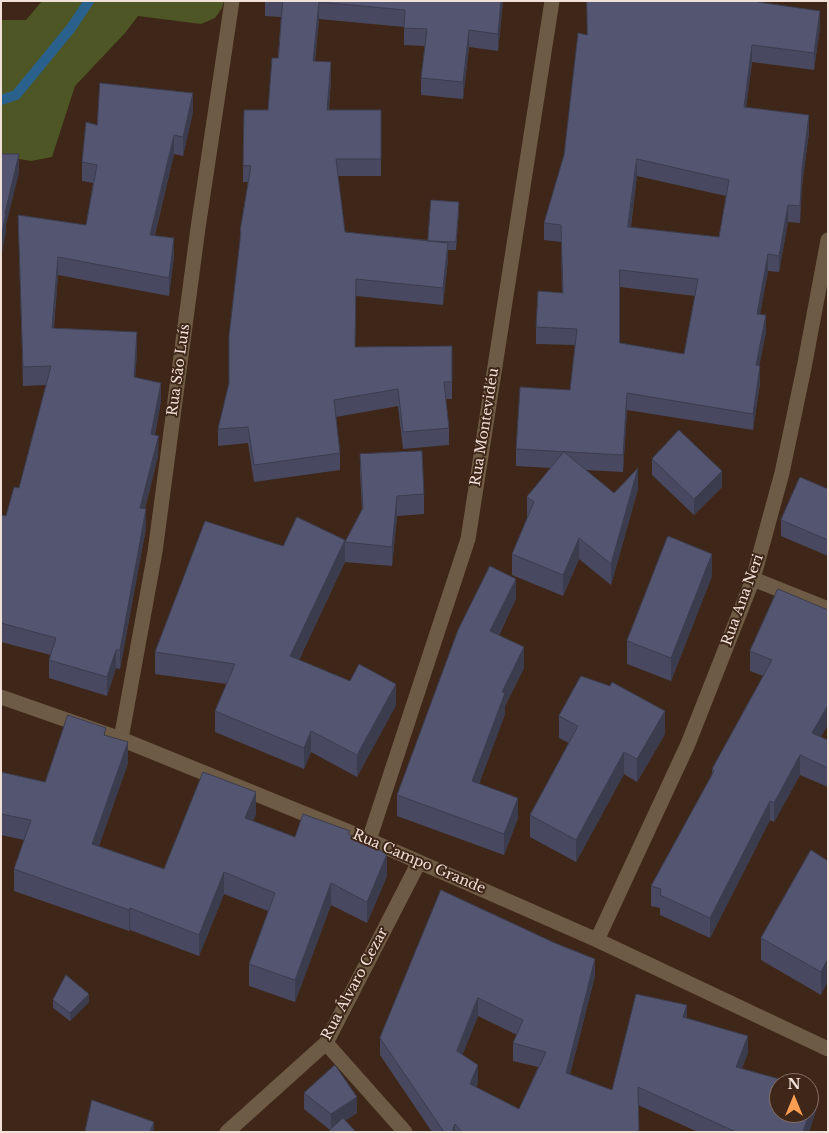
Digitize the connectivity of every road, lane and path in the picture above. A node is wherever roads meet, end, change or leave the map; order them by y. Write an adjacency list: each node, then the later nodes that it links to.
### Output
1 (232, 1): 7 (street, Rua São Luís)
2 (552, 1): 8 (street, Rua Montevidéu)
3 (828, 240): 4 (street, Rua Ana Neri)
4 (753, 579): 5 (street); 10 (street, Rua Ana Neri)
5 (828, 609)
6 (1, 697): 7 (street, Rua Campo Grande)
7 (121, 738): 8 (street, Rua Campo Grande)
8 (369, 840): 9 (street, Rua Campo Grande)
9 (419, 862): 10 (street, Rua Campo Grande); 11 (street, Rua Álvaro Cezar)
10 (597, 940): 12 (street, Rua Campo Grande)
11 (326, 1043): 13 (street, Rua Álvaro Cezar); 14 (street)
12 (828, 1049)
13 (226, 1132)
14 (404, 1132)

